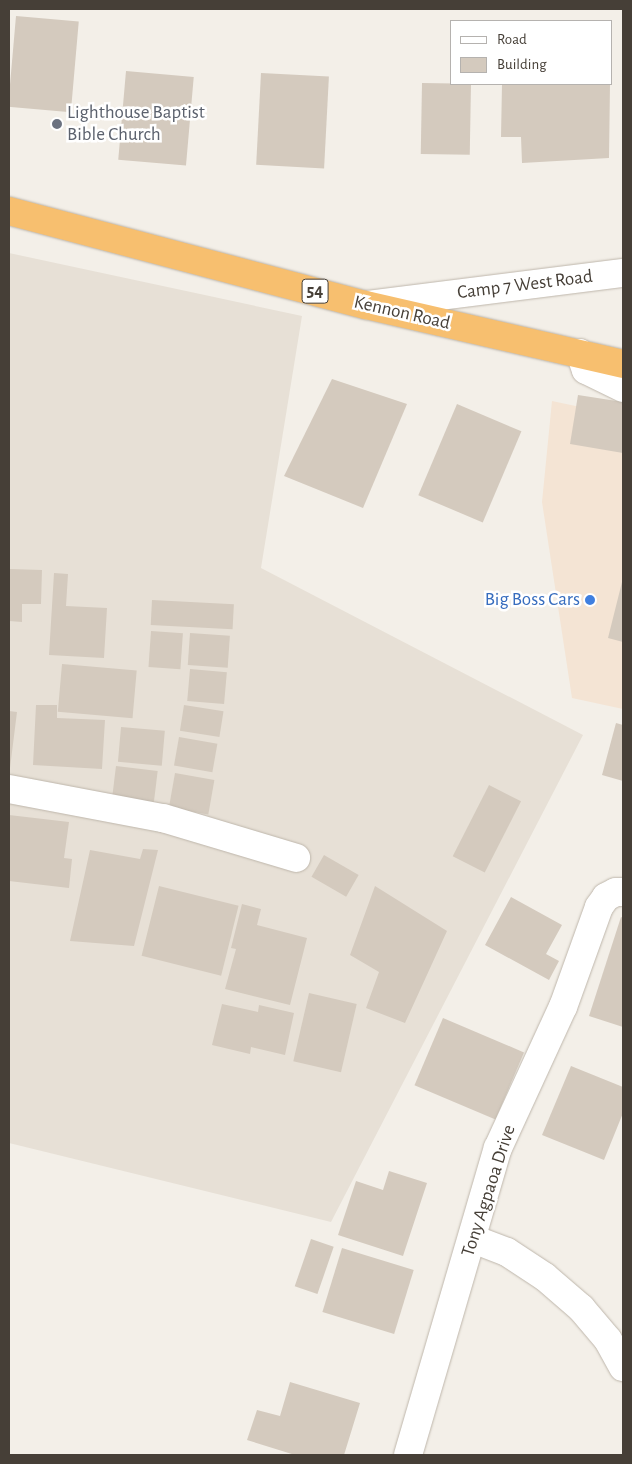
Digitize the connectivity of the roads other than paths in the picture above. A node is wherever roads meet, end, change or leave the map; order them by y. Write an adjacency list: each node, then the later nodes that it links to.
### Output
1 (9, 211): 3 (highway, Kennon Road / 54)
2 (623, 272): 3 (street, Camp 7 West Road)
3 (366, 305): 4 (highway, Kennon Road / 54)
4 (580, 353): 5 (highway, Kennon Road / 54); 6 (street)
5 (623, 364)
6 (623, 388)
7 (9, 789): 8 (street)
8 (296, 858)
9 (623, 892): 10 (street, Tony Agpaoa Drive)
10 (473, 1239): 11 (street); 12 (street, Tony Agpaoa Drive)
11 (623, 1367)
12 (408, 1455)

